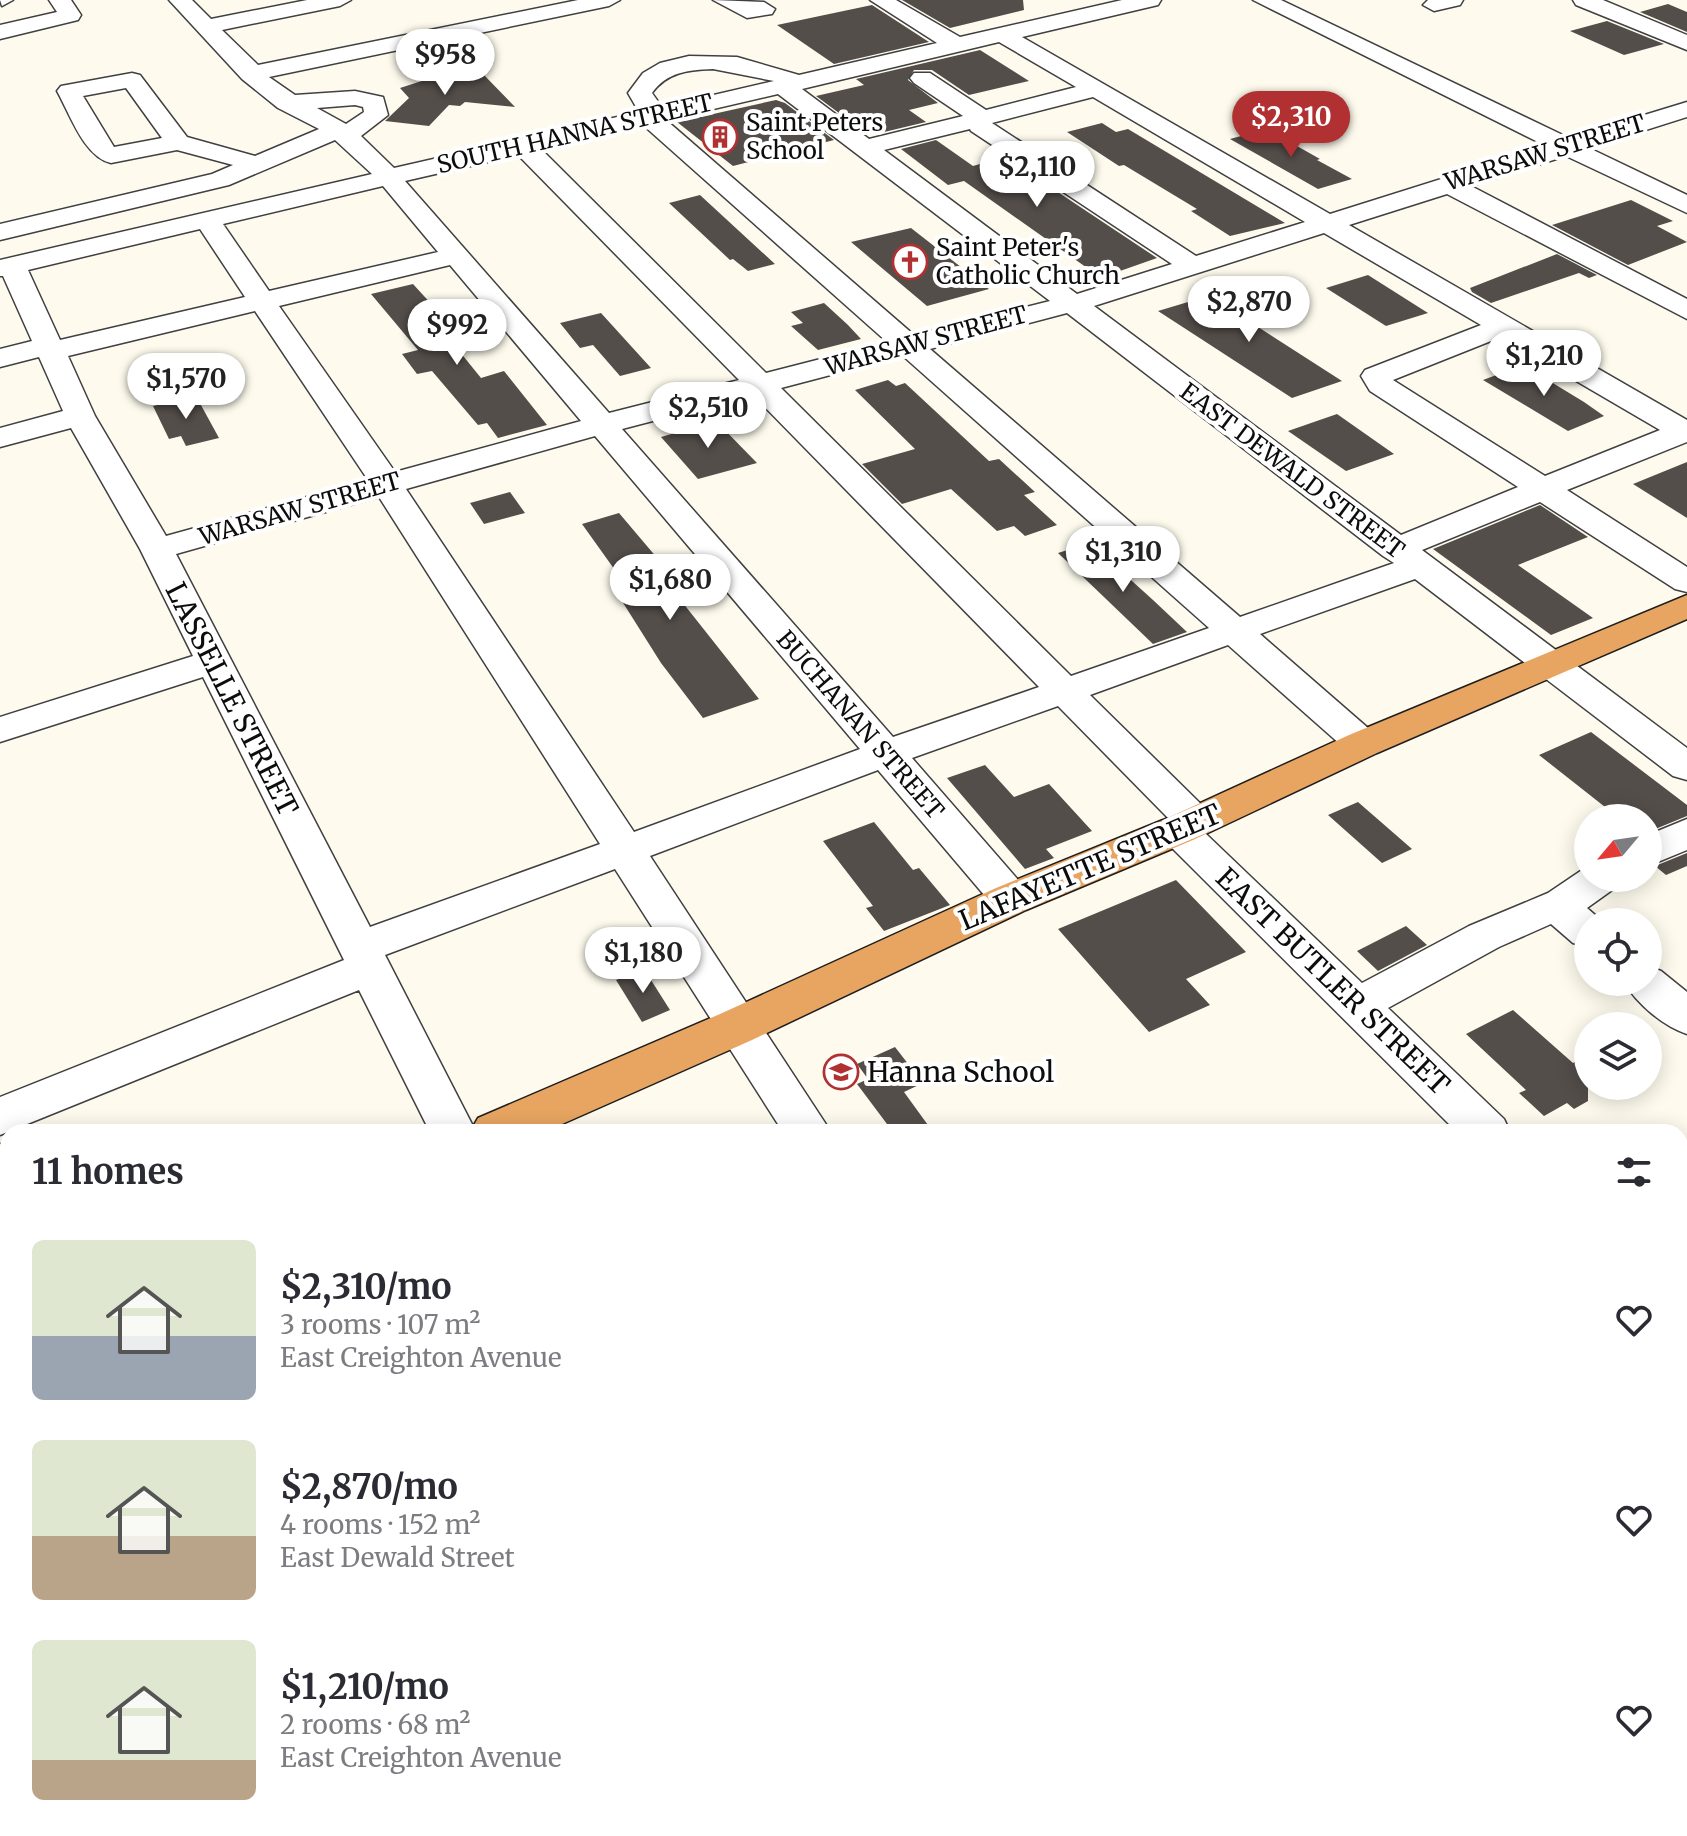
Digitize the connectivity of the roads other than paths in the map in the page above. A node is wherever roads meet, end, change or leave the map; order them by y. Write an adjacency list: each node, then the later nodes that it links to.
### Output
1 (60, 0): 16 (street)
2 (180, 0): 14 (street, BUCHANAN STREET)
3 (340, 0): 14 (street)
4 (609, 0): 15 (street)
5 (881, 0): 20 (street)
6 (1150, 0): 10 (street, SOUTH HANNA STREET)
7 (1264, 0): 32 (street)
8 (1584, 0): 13 (street)
9 (713, 1): 11 (street)
10 (1112, 4): 17 (street, SOUTH HANNA STREET)
11 (764, 9)
12 (1676, 14): 13 (street)
13 (1642, 24): 18 (street)
14 (204, 27): 21 (street, BUCHANAN STREET)
15 (459, 31): 19 (street); 21 (street)
16 (0, 32)
17 (1003, 35): 20 (street, SOUTH HANNA STREET); 24 (street)
18 (1687, 43)
19 (503, 45)
20 (957, 45): 23 (street, SOUTH HANNA STREET)
21 (250, 74): 25 (street, BUCHANAN STREET)
22 (922, 78): 28 (street)
23 (790, 84): 27 (street, SOUTH HANNA STREET); 27 (street, EAST DEWALD STREET); 33 (street, EAST DEWALD STREET)
24 (1097, 89): 28 (street); 39 (street)
25 (286, 103): 29 (street, BUCHANAN STREET); 29 (street)
26 (1683, 113): 32 (street, WARSAW STREET)
27 (653, 116): 31 (street, SOUTH HANNA STREET); 47 (street)
28 (979, 119): 33 (street); 42 (street)
29 (342, 132): 34 (street); 35 (street, BUCHANAN STREET)
30 (178, 142): 34 (street)
31 (523, 146): 35 (street, SOUTH HANNA STREET); 50 (street, EAST BUTLER STREET)
32 (1565, 146): 36 (street, WARSAW STREET); 37 (street)
33 (864, 148): 44 (street, EAST DEWALD STREET)
34 (259, 165): 40 (street)
35 (387, 177): 38 (street, SOUTH HANNA STREET); 41 (street, BUCHANAN STREET)
36 (1446, 183): 39 (street, WARSAW STREET); 45 (street)
37 (1687, 205)
38 (207, 220): 40 (street, SOUTH HANNA STREET); 43 (street)
39 (1326, 221): 42 (street, WARSAW STREET); 46 (street)
40 (4, 255): 48 (street, LASSELLE STREET)
41 (455, 256): 43 (street); 52 (street, BUCHANAN STREET)
42 (1194, 267): 44 (street, WARSAW STREET)
43 (262, 302): 48 (street); 55 (street)
44 (1072, 304): 47 (street, WARSAW STREET); 58 (street, EAST DEWALD STREET)
45 (1687, 310)
46 (1504, 326): 53 (street); 56 (street)
47 (912, 346): 50 (street, WARSAW STREET); 61 (street)
48 (49, 348): 49 (street); 51 (street, LASSELLE STREET)
49 (0, 358)
50 (763, 384): 52 (street, WARSAW STREET); 64 (street, EAST BUTLER STREET)
51 (80, 416): 54 (street); 57 (street, LASSELLE STREET)
52 (600, 425): 55 (street, WARSAW STREET); 67 (street, BUCHANAN STREET)
53 (1686, 431): 56 (street)
54 (0, 438)
55 (387, 485): 57 (street, WARSAW STREET); 72 (street)
56 (1544, 488): 58 (street); 59 (street)
57 (157, 549): 62 (street, LASSELLE STREET)
58 (1406, 558): 61 (street); 63 (street, EAST DEWALD STREET)
59 (1687, 582)
60 (1687, 606): 63 (highway, LAFAYETTE STREET)
61 (1236, 632): 64 (street); 66 (street)
62 (211, 662): 65 (street); 75 (street, LASSELLE STREET)
63 (1549, 666): 66 (highway, LAFAYETTE STREET); 68 (street, EAST DEWALD STREET)
64 (1064, 690): 67 (street); 69 (street, EAST BUTLER STREET)
65 (0, 730)
66 (1363, 744): 69 (highway, LAFAYETTE STREET)
67 (885, 754): 72 (street); 73 (street, BUCHANAN STREET)
68 (1687, 767)
69 (1187, 826): 73 (highway, LAFAYETTE STREET); 77 (street, EAST BUTLER STREET)
70 (1687, 833): 71 (street)
71 (1662, 845)
72 (623, 852): 75 (street); 79 (street)
73 (1011, 899): 79 (highway, LAFAYETTE STREET)
74 (1574, 918): 77 (street)
75 (364, 958): 80 (street); 81 (street, LASSELLE STREET)
76 (1662, 996): 78 (street)
77 (1357, 1005): 84 (street, EAST BUTLER STREET)
78 (1687, 1017)
79 (736, 1027): 82 (highway, LAFAYETTE STREET); 83 (street)
80 (0, 1117)
81 (449, 1124)
82 (513, 1124)
83 (803, 1124)
84 (1479, 1124)

